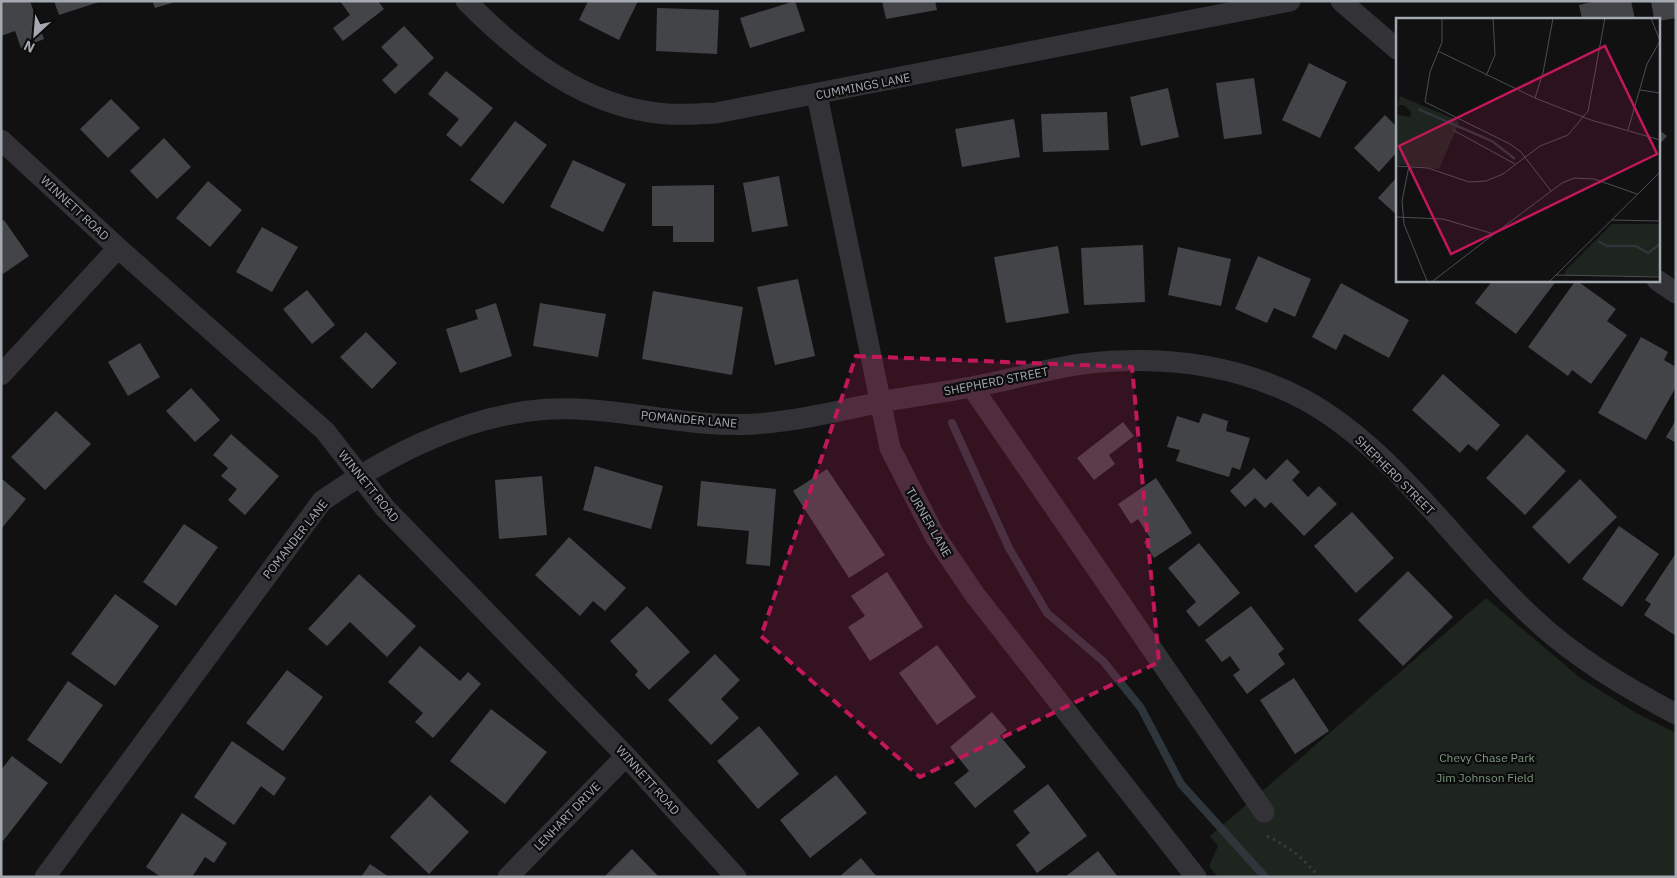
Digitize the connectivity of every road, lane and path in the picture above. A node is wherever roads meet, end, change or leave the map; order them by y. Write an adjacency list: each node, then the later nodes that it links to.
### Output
1 (466, 1): 5 (street, CUMMINGS LANE)
2 (1290, 1): 5 (street, CUMMINGS LANE)
3 (1340, 1): 4 (street)
4 (1396, 48)
5 (817, 95): 12 (street, TURNER LANE)
6 (1, 140): 7 (street, WINNETT ROAD)
7 (118, 248): 10 (street); 13 (street, WINNETT ROAD)
8 (1658, 281): 9 (street)
9 (1676, 293)
10 (1, 375)
11 (972, 387): 12 (street, SHEPHERD STREET); 14 (street, SHEPHERD STREET); 16 (street)
12 (882, 402): 13 (street, POMANDER LANE); 21 (street, TURNER LANE)
13 (360, 474): 15 (street, WINNETT ROAD); 18 (street, POMANDER LANE)
14 (1675, 713)
15 (626, 756): 19 (street, LENHART DRIVE); 20 (street, WINNETT ROAD)
16 (1264, 812)
17 (1266, 836): 22 (path)
18 (45, 877)
19 (508, 877)
20 (736, 877)
21 (1196, 877)
22 (1318, 877)

